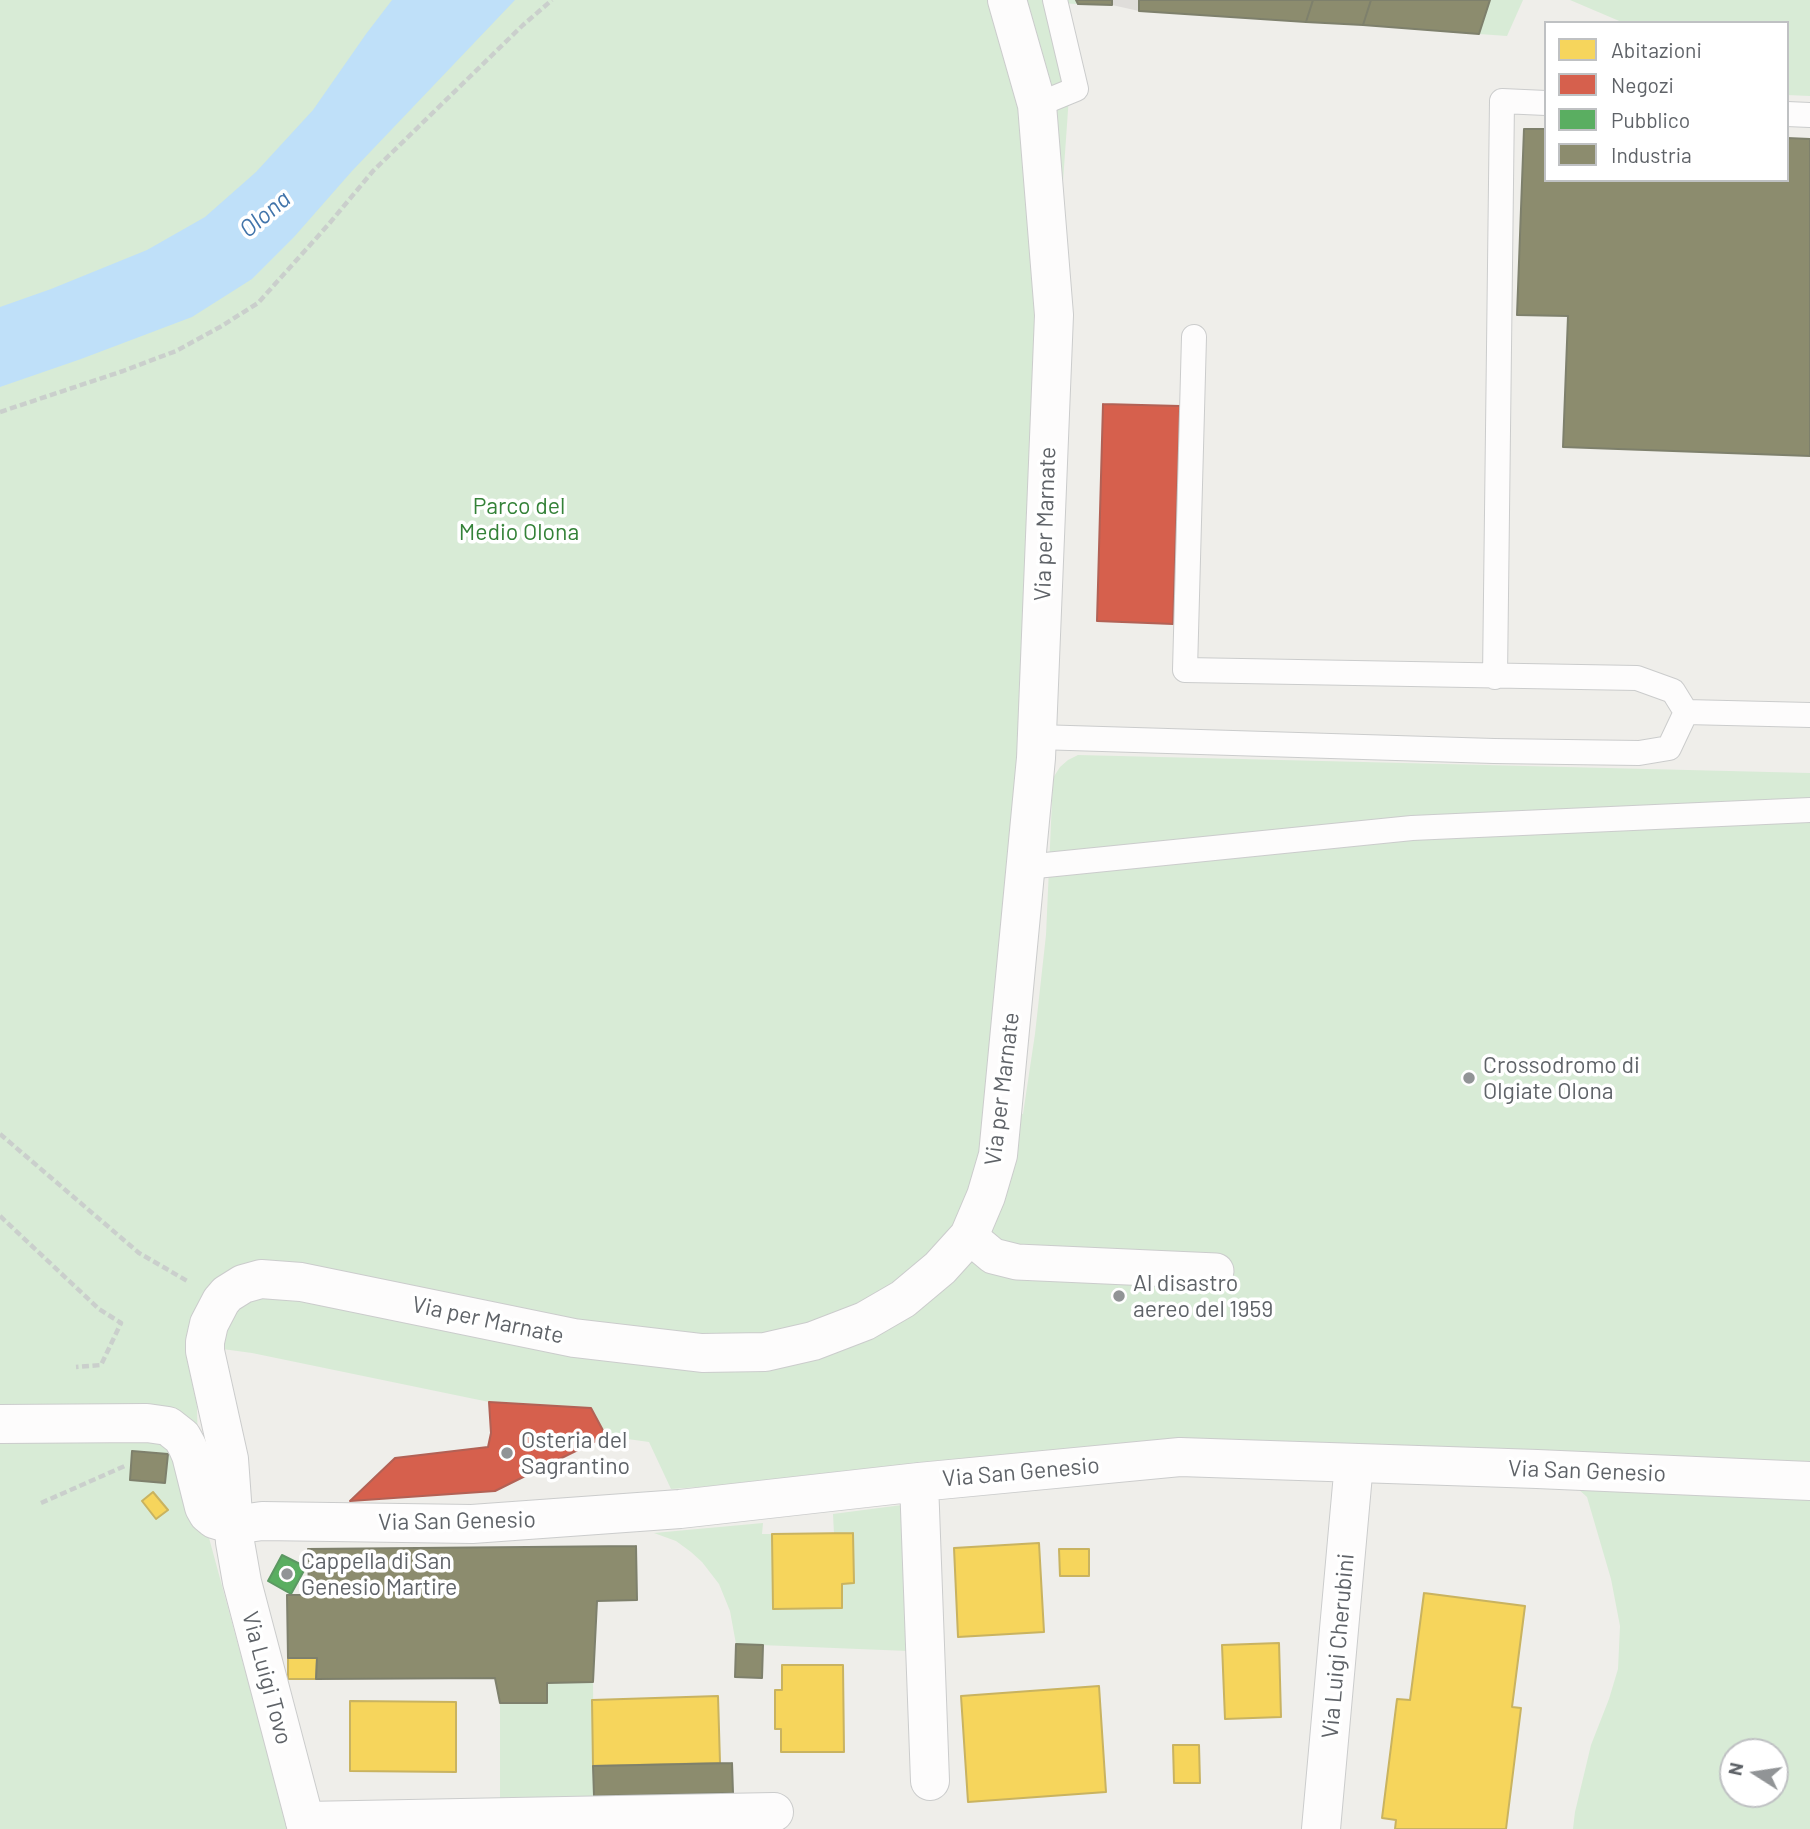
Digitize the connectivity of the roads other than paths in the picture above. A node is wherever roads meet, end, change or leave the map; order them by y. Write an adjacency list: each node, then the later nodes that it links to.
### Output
1 (1007, 0): 4 (street, Via per Marnate)
2 (1055, 0): 4 (lane)
3 (1544, 103): 8 (lane)
4 (1037, 105): 11 (street, Via per Marnate)
5 (1789, 114): 6 (lane)
6 (1810, 115)
7 (1194, 337): 8 (lane)
8 (1495, 677): 9 (lane)
9 (1686, 712): 10 (lane); 11 (lane)
10 (1810, 715)
11 (1037, 737): 13 (street, Via per Marnate)
12 (1810, 810): 13 (lane)
13 (1026, 867): 14 (street, Via per Marnate)
14 (969, 1236): 15 (street); 20 (street, Via per Marnate)
15 (1216, 1271)
16 (0, 1423): 20 (street)
17 (1354, 1463): 18 (street, Via San Genesio); 19 (street, Via San Genesio); 24 (street, Via Luigi Cherubini)
18 (1810, 1481)
19 (919, 1482): 20 (street, Via San Genesio); 21 (street)
20 (234, 1525): 23 (street, Via Luigi Tovo)
21 (930, 1781)
22 (774, 1812): 23 (street)
23 (306, 1825)
24 (1321, 1829)

